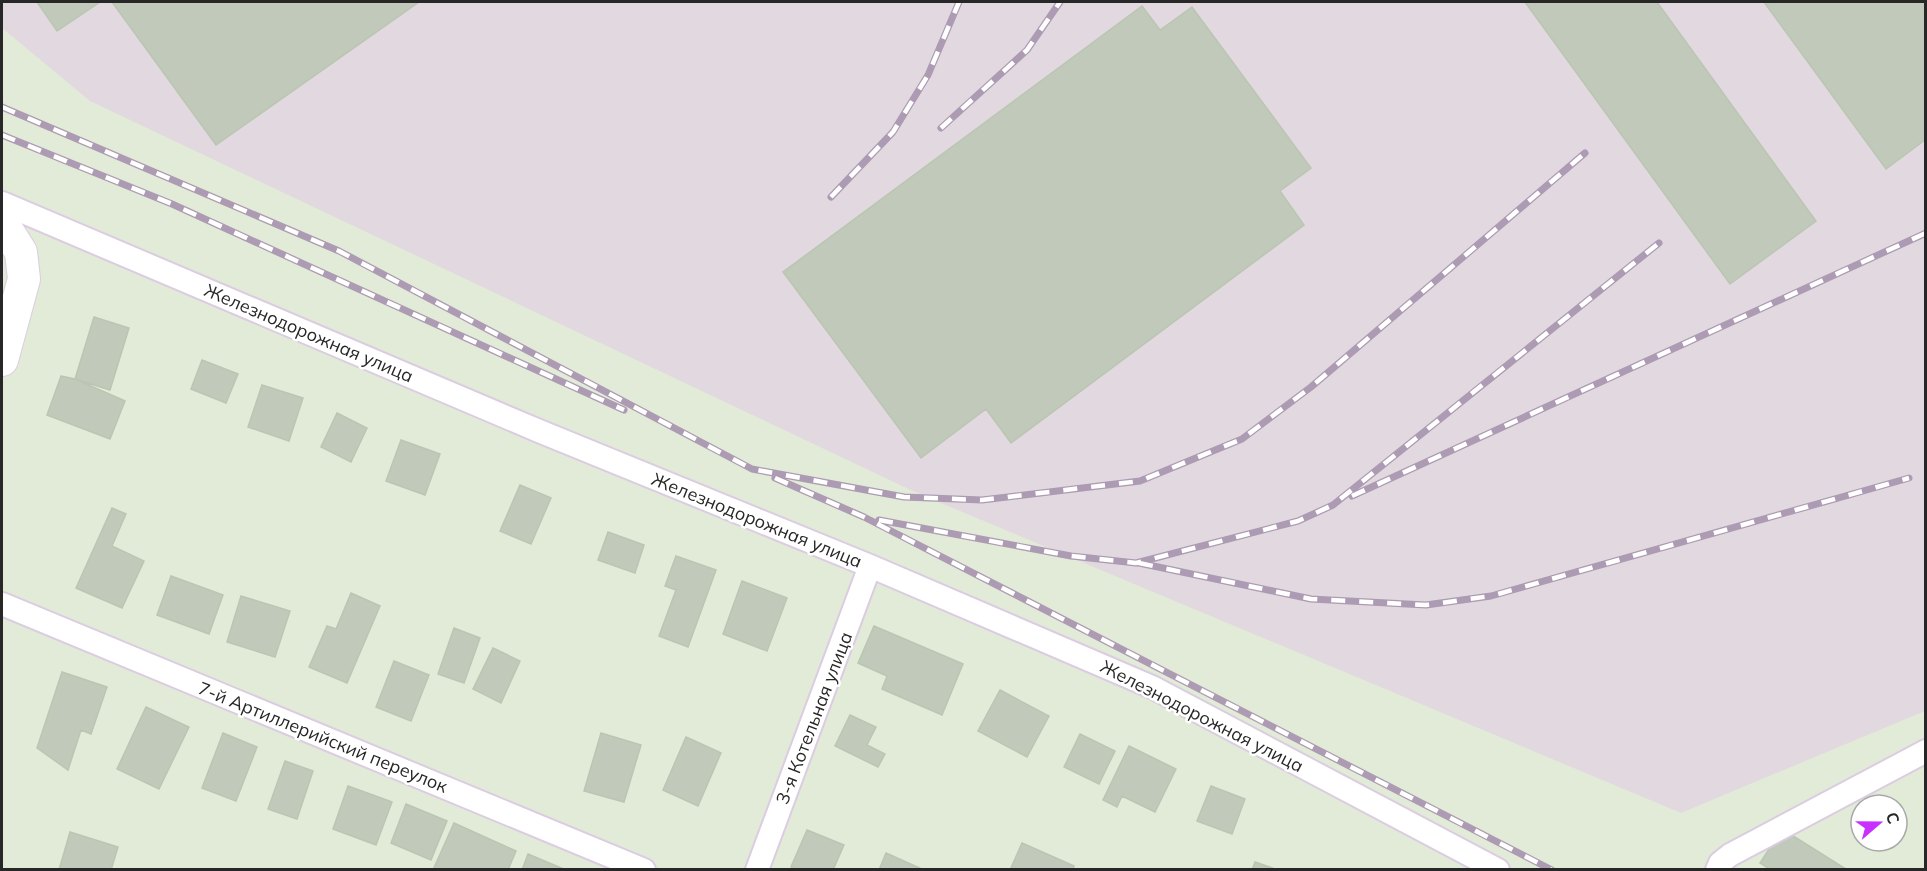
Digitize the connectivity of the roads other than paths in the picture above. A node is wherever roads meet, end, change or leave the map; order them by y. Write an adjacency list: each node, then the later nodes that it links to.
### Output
1 (4, 219): 2 (street); 3 (street, Железнодорожная улица)
2 (2, 360)
3 (870, 566): 7 (street, 3-я Котельная улица); 8 (street, Железнодорожная улица)
4 (2, 604): 6 (street, 7-й Артиллерийский переулок)
5 (1926, 752): 9 (street)
6 (644, 870)
7 (757, 870)
8 (1498, 870)
9 (1717, 870)

